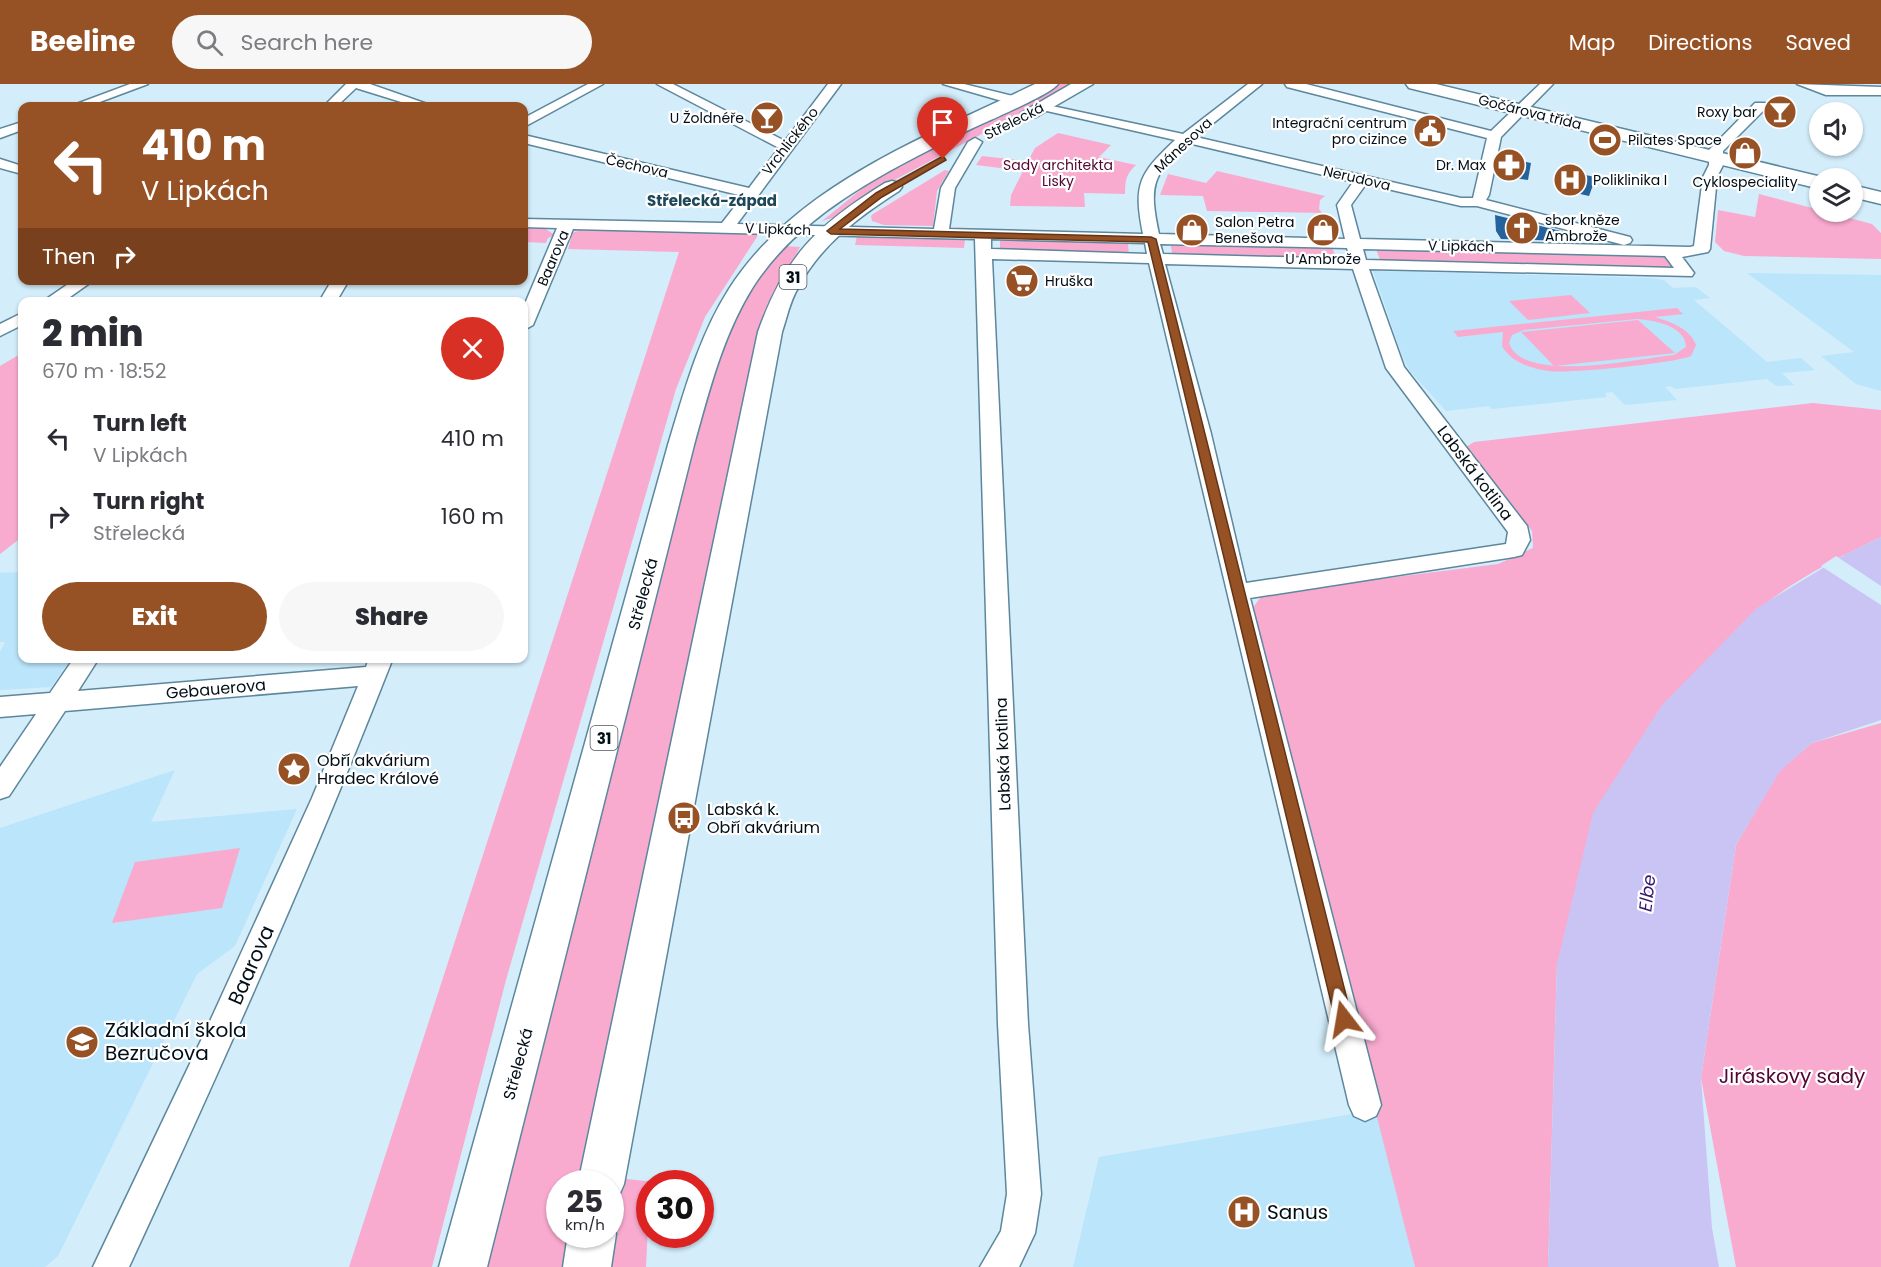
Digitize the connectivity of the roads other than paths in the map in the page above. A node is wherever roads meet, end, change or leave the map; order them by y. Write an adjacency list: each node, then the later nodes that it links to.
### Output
1 (142, 84): 16 (street)
2 (355, 84): 17 (street); 18 (street)
3 (597, 84): 22 (street)
4 (663, 84): 29 (street)
5 (835, 84): 29 (street, Vrchlického)
6 (949, 84): 15 (street)
7 (1049, 84): 15 (main road, Střelecká / 31)
8 (1084, 84): 19 (main road, Střelecká)
9 (1256, 84): 26 (street, Mánesova)
10 (1291, 84): 25 (street)
11 (1415, 84): 21 (main road, Gočárova třída)
12 (1547, 84): 21 (street)
13 (1803, 84): 14 (street)
14 (1881, 91)
15 (1016, 101): 44 (main road, Střelecká / 31)
16 (90, 102)
17 (335, 102)
18 (413, 102)
19 (1043, 106): 26 (street, Nerudova); 28 (main road, Střelecká)
20 (1760, 106): 31 (street)
21 (1519, 109): 25 (street); 31 (main road, Gočárova třída)
22 (528, 121)
23 (18, 127): 24 (street)
24 (0, 134)
25 (1494, 136): 40 (street)
26 (1185, 138): 35 (street, Nerudova); 48 (street, Mánesova)
27 (528, 139): 37 (street, Čechova)
28 (975, 142): 30 (main road, Střelecká); 46 (street, Střelecká)
29 (785, 146): 37 (street, Vrchlického)
30 (947, 156)
31 (1717, 158): 36 (main road, Gočárova třída); 49 (street)
32 (0, 163): 33 (street)
33 (18, 169)
34 (911, 176): 45 (main road, 31)
35 (1362, 179): 40 (street, Nerudova); 51 (street)
36 (1809, 180)
37 (750, 193): 43 (street, Vrchlického)
38 (1863, 194): 39 (main road)
39 (1881, 198)
40 (1477, 202): 49 (street, Nerudova)
41 (528, 223): 42 (street, V Lipkách)
42 (567, 224): 43 (street, V Lipkách); 54 (street, Baarova)
43 (726, 228): 44 (street, V Lipkách)
44 (791, 230): 45 (street, V Lipkách); 67 (main road, Střelecká / 31)
45 (831, 231): 46 (street, V Lipkách); 64 (main road, 31)
46 (941, 233): 47 (street, V Lipkách)
47 (983, 234): 48 (street, V Lipkách); 50 (street, Labská kotlina)
48 (1154, 250): 50 (street, V Lipkách); 51 (street, V Lipkách); 57 (street)
49 (1670, 252): 51 (street, V Lipkách); 51 (street, V Lipkách)
50 (984, 254): 69 (street, Labská kotlina)
51 (1357, 254): 57 (street, Labská kotlina)
52 (78, 285): 53 (street)
53 (58, 297)
54 (528, 316)
55 (18, 320): 56 (street)
56 (0, 331)
57 (1239, 592): 63 (street)
58 (84, 663): 60 (street)
59 (378, 667): 60 (street, Gebauerova); 66 (street, Baarova)
60 (58, 703): 61 (street, Gebauerova); 62 (street)
61 (0, 707)
62 (0, 788)
63 (1365, 1105)
64 (604, 1170)
65 (590, 1248): 68 (main road)
66 (111, 1267)
67 (463, 1267)
68 (587, 1267)
69 (998, 1267)

